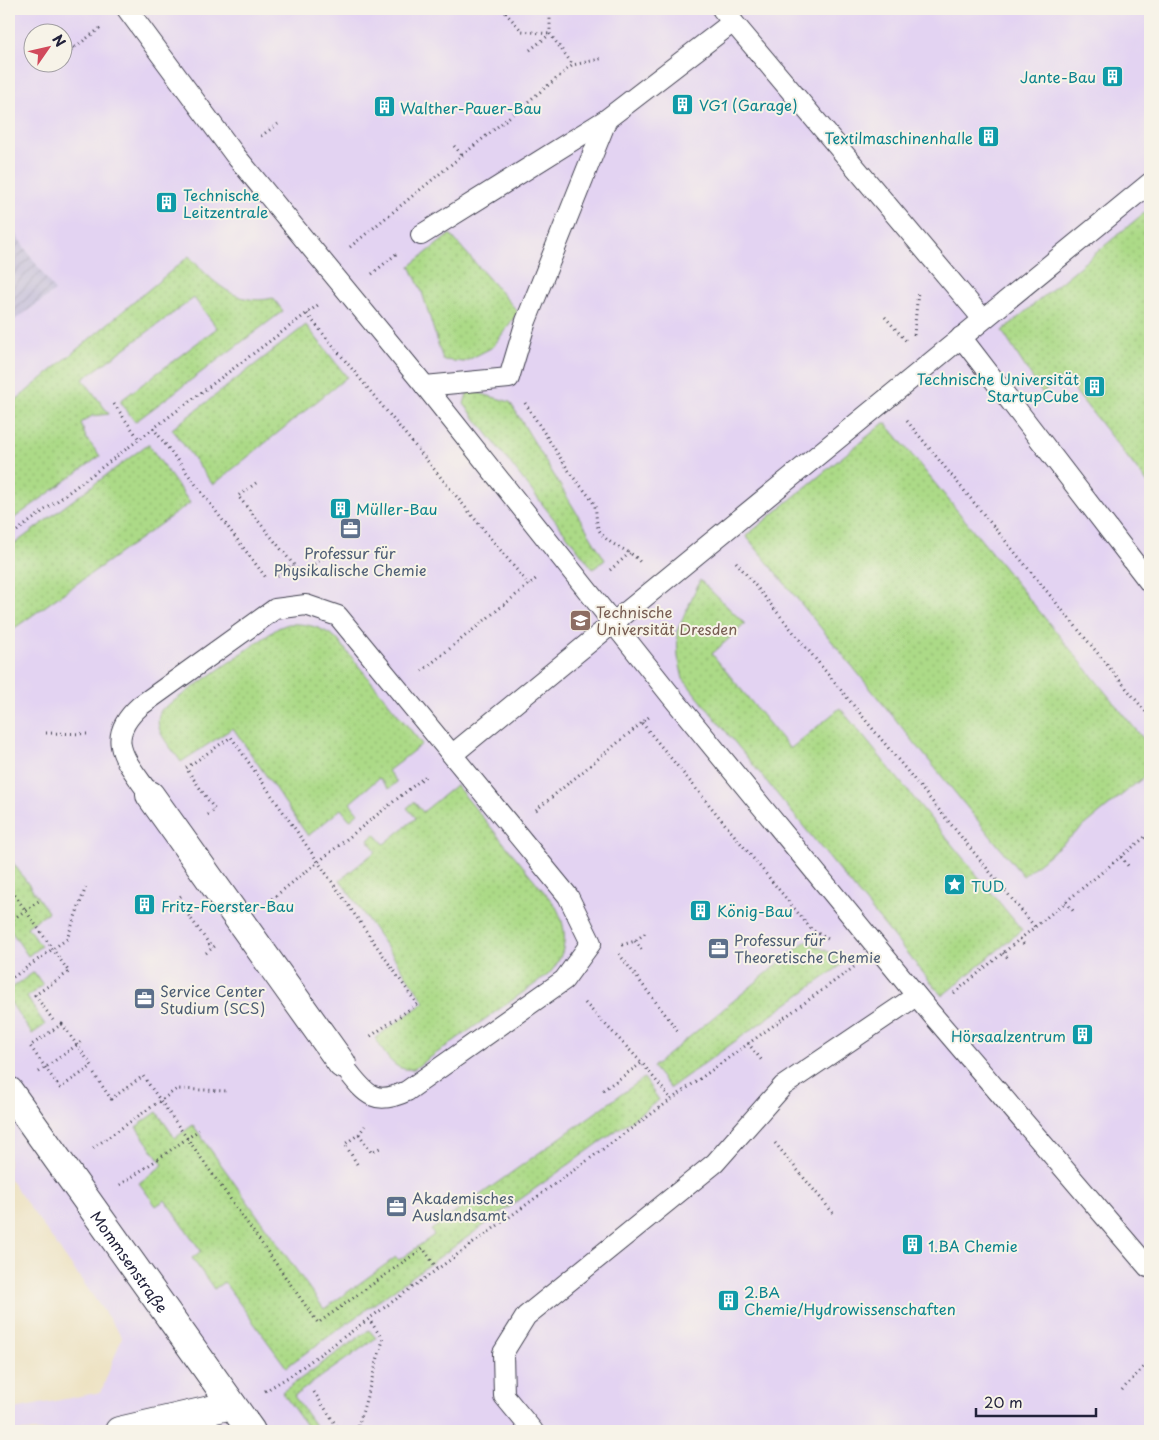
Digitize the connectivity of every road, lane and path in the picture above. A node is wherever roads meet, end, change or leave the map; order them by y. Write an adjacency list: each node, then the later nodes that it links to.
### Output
1 (127, 9): 16 (lane)
2 (502, 9): 6 (path)
3 (548, 9): 6 (path)
4 (727, 16): 11 (lane); 20 (lane)
5 (104, 26): 7 (path)
6 (550, 34): 8 (path); 10 (path)
7 (74, 48)
8 (530, 50)
9 (604, 58): 10 (path)
10 (573, 64): 13 (path)
11 (607, 118): 15 (lane); 23 (lane)
12 (454, 146): 13 (path)
13 (463, 156): 16 (path)
14 (1150, 183): 20 (lane)
15 (421, 235)
16 (327, 265): 24 (lane)
17 (322, 302): 18 (path)
18 (307, 314): 27 (path); 39 (path)
19 (885, 318): 22 (path)
20 (983, 320): 21 (lane)
21 (961, 337): 25 (lane); 38 (lane)
22 (908, 344)
23 (509, 378): 24 (lane); 35 (path)
24 (425, 386): 33 (lane)
25 (888, 397): 30 (lane); 45 (path)
26 (114, 404): 28 (path)
27 (154, 428): 28 (path); 40 (path)
28 (139, 438): 31 (path)
29 (256, 483): 34 (path)
30 (717, 537): 42 (lane); 64 (path)
31 (9, 538)
32 (334, 550): 36 (path)
33 (561, 558): 39 (path); 42 (lane)
34 (293, 564): 36 (path); 37 (path)
35 (617, 564)
36 (301, 574): 41 (path)
37 (274, 578)
38 (1150, 583)
39 (528, 585): 43 (path)
40 (289, 607): 41 (lane); 48 (lane)
41 (338, 616): 43 (lane)
42 (612, 622): 44 (lane); 49 (lane)
43 (399, 689): 49 (lane)
44 (672, 697): 46 (path); 80 (lane)
45 (1150, 717)
46 (642, 723): 52 (path); 68 (path)
47 (46, 734): 48 (path)
48 (120, 735): 51 (lane)
49 (453, 754): 52 (lane); 55 (path)
50 (186, 768): 55 (path)
51 (150, 795): 88 (street)
52 (514, 829): 77 (lane)
53 (1150, 833): 54 (path)
54 (1121, 857): 56 (path); 61 (path)
55 (318, 863): 59 (path); 83 (path)
56 (1129, 867)
57 (87, 884): 71 (path)
58 (9, 887): 71 (path)
59 (274, 898)
60 (40, 900): 63 (path, bridge)
61 (1066, 902): 62 (path); 64 (path)
62 (1074, 912)
63 (9, 922)
64 (1035, 926): 66 (path)
65 (647, 932): 67 (path)
66 (1020, 939): 70 (path); 74 (path)
67 (635, 941): 69 (path); 72 (path)
68 (836, 944)
69 (626, 946)
70 (1025, 946)
71 (53, 949): 76 (path); 81 (path)
72 (642, 950)
73 (618, 952): 82 (path)
74 (1003, 953): 75 (path); 79 (path)
75 (1009, 959)
76 (9, 980)
77 (564, 980): 86 (path); 88 (lane)
78 (834, 981): 93 (path)
79 (962, 987)
80 (916, 996): 104 (lane); 116 (lane)
81 (53, 1020)
82 (678, 1031)
83 (371, 1036)
84 (81, 1042): 85 (path)
85 (77, 1045): 85 (path); 87 (path)
86 (642, 1063): 90 (path); 93 (path)
87 (50, 1064)
88 (342, 1064)
89 (94, 1074): 94 (path)
90 (603, 1090)
91 (9, 1091): 102 (street, Mommsenstraße)
92 (228, 1091): 94 (path)
93 (671, 1099): 105 (path)
94 (160, 1100): 97 (path); 105 (path)
95 (199, 1130): 102 (path, bridge)
96 (358, 1134): 99 (path)
97 (105, 1139)
98 (345, 1144): 101 (path)
99 (380, 1148)
100 (779, 1148): 103 (path)
101 (357, 1164)
102 (90, 1206): 111 (street, Mommsenstraße)
103 (833, 1214)
104 (1148, 1267)
105 (438, 1270): 106 (path)
106 (369, 1319): 108 (path); 115 (path)
107 (1150, 1360): 109 (path)
108 (268, 1390)
109 (1122, 1390)
110 (314, 1392): 114 (path)
111 (232, 1405): 112 (street); 113 (street, Mommsenstraße)
112 (119, 1431)
113 (250, 1431)
114 (340, 1431)
115 (357, 1431)
116 (532, 1431)

